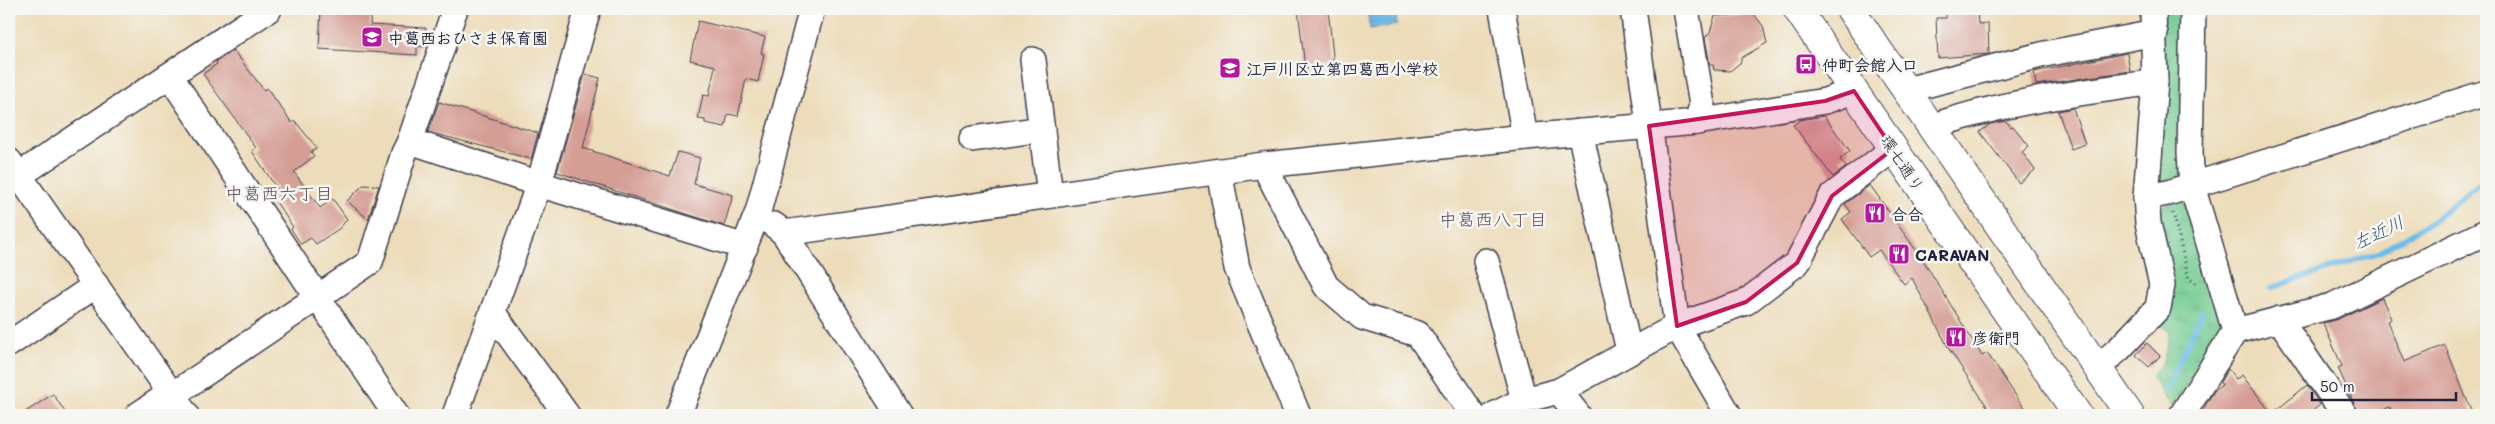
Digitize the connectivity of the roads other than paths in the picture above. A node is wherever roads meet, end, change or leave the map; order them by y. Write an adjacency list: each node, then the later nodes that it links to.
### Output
1 (269, 9): 13 (street)
2 (455, 9): 25 (street)
3 (588, 9): 30 (street)
4 (812, 9): 34 (street)
5 (1502, 9): 23 (street)
6 (1632, 9): 19 (street)
7 (1686, 9): 18 (street)
8 (1797, 9): 16 (main road, 環七通り)
9 (1850, 9): 15 (main road)
10 (2194, 9): 31 (street)
11 (2154, 21): 14 (street); 15 (street)
12 (1032, 60): 21 (street)
13 (170, 76): 29 (street); 40 (street)
14 (2156, 82): 20 (street); 33 (street)
15 (1906, 90): 20 (main road)
16 (1854, 91): 18 (street); 26 (main road, 環七通り)
17 (2486, 93): 31 (street)
18 (1697, 122): 19 (street)
19 (1649, 126): 22 (street); 43 (street)
20 (1932, 127): 47 (main road)
21 (1042, 129): 24 (street); 32 (street)
22 (1580, 132): 23 (street); 46 (street)
23 (1525, 137): 27 (street)
24 (972, 139)
25 (410, 141): 30 (street); 40 (street)
26 (1893, 149): 43 (street); 51 (main road, 環七通り)
27 (1264, 165): 28 (street); 60 (street)
28 (1219, 171): 32 (street); 59 (street)
29 (12, 173): 39 (street)
30 (539, 184): 37 (street); 41 (street)
31 (2192, 186): 33 (street); 44 (street)
32 (1050, 195): 36 (street)
33 (2146, 197): 47 (street)
34 (758, 212): 36 (street); 37 (street)
35 (2486, 232): 42 (street)
36 (784, 233): 58 (street)
37 (745, 247): 57 (street)
38 (1486, 261): 50 (street)
39 (96, 285): 45 (street); 49 (street)
40 (317, 297): 49 (street); 54 (street)
41 (493, 313): 55 (street); 56 (street)
42 (2279, 320): 44 (street); 65 (street)
43 (1677, 326): 46 (street); 62 (street)
44 (2235, 330): 64 (street)
45 (9, 344)
46 (1629, 351): 48 (street)
47 (2097, 368): 63 (main road)
48 (1559, 391): 50 (street); 61 (street)
49 (171, 393): 52 (street); 53 (street)
50 (1510, 409)
51 (2069, 412)
52 (138, 415)
53 (186, 415)
54 (396, 415)
55 (454, 415)
56 (567, 415)
57 (678, 415)
58 (899, 415)
59 (1298, 415)
60 (1473, 415)
61 (1578, 415)
62 (1729, 415)
63 (2130, 415)
64 (2182, 415)
65 (2346, 415)

